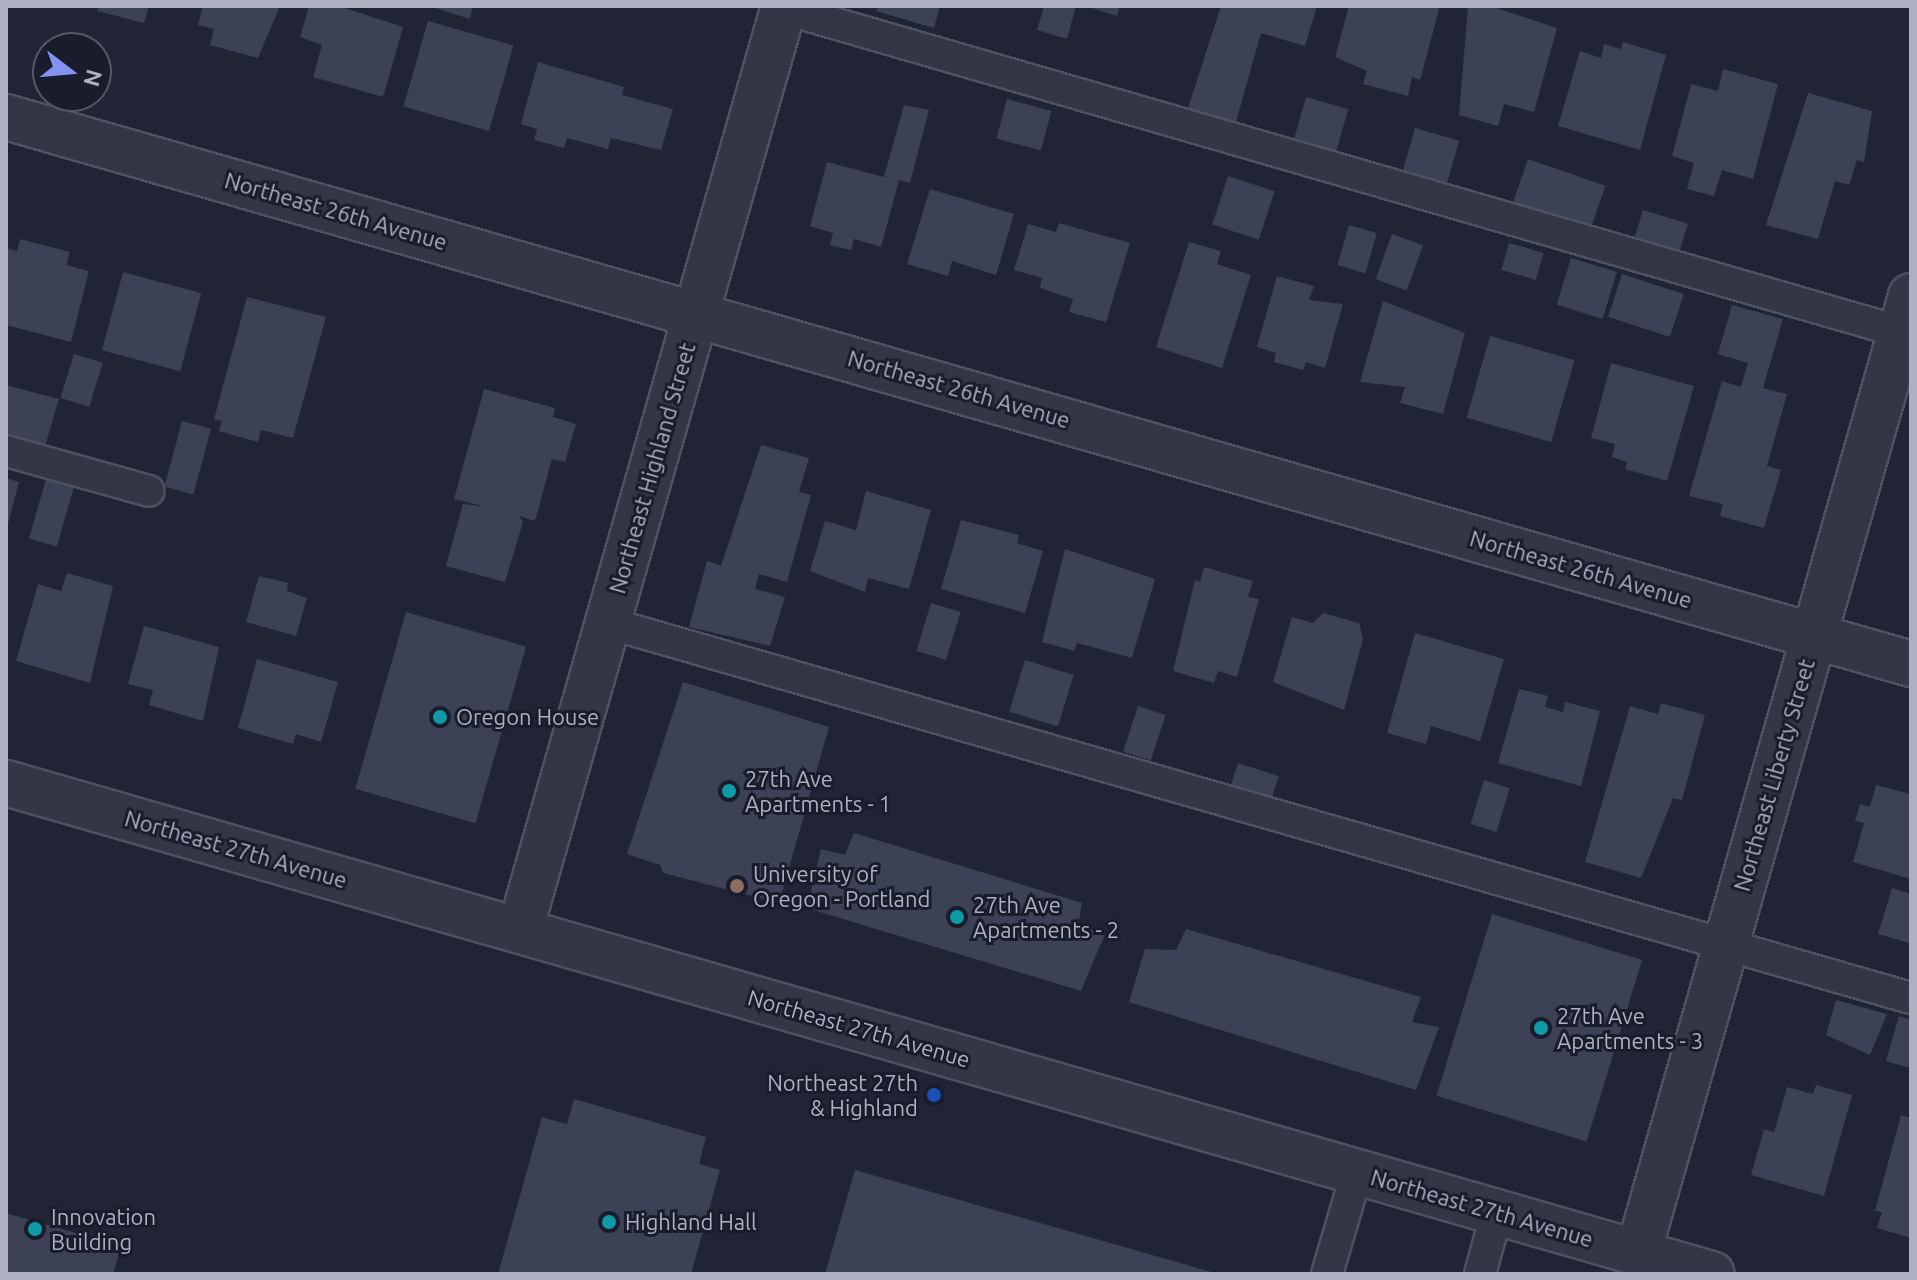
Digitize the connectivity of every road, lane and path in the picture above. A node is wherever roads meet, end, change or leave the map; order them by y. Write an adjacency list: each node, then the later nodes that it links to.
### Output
1 (781, 7): 3 (street, Northeast Highland Street); 4 (lane)
2 (6, 117): 3 (street, Northeast 26th Avenue)
3 (697, 314): 7 (street, Northeast Highland Street); 8 (street, Northeast 26th Avenue)
4 (1908, 321): 8 (street, Northeast Liberty Street)
5 (6, 451): 6 (lane)
6 (149, 491)
7 (608, 623): 11 (street, Northeast Highland Street); 12 (lane)
8 (1814, 636): 9 (street, Northeast 26th Avenue); 12 (street, Northeast Liberty Street)
9 (1911, 664)
10 (6, 783): 11 (street, Northeast 27th Avenue)
11 (520, 930): 14 (street, Northeast 27th Avenue)
12 (1726, 945): 13 (lane); 16 (street, Northeast Liberty Street)
13 (1911, 998)
14 (1357, 1172): 15 (street, Northeast 27th Avenue); 17 (lane)
15 (1497, 1212): 16 (street, Northeast 27th Avenue); 18 (lane)
16 (1638, 1253): 19 (street, Northeast 27th Avenue)
17 (1327, 1274)
18 (1480, 1274)
19 (1712, 1274)

